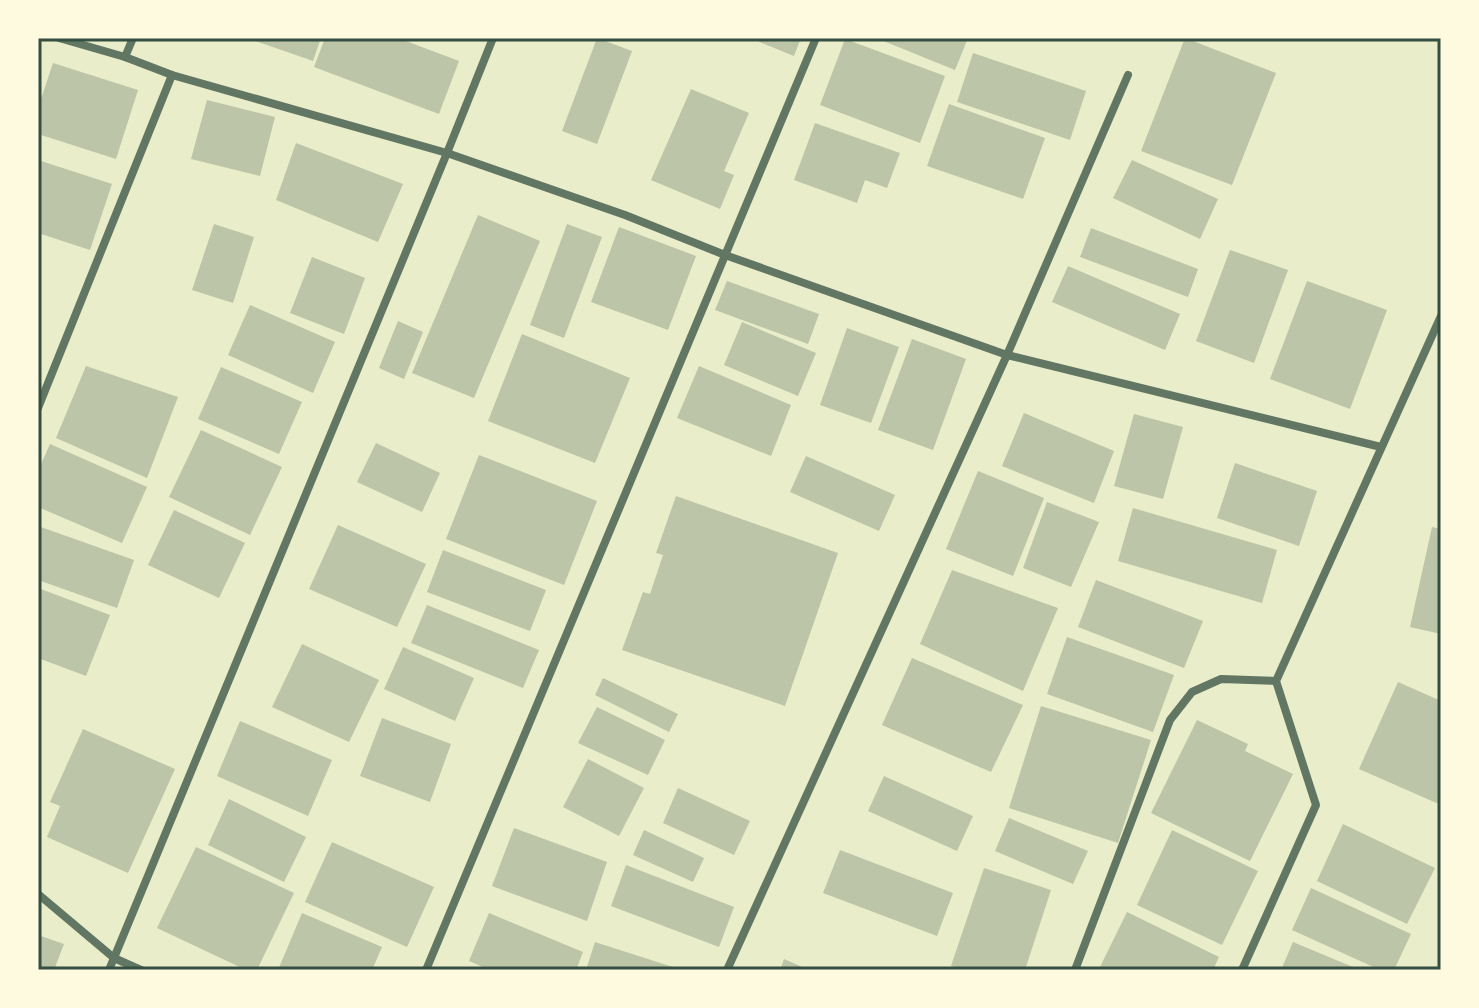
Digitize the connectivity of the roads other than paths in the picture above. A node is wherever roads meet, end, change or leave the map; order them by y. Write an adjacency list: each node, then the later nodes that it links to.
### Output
1 (59, 38): 5 (street)
2 (133, 38): 5 (street)
3 (493, 38): 8 (street)
4 (816, 38): 9 (street)
5 (125, 57): 6 (street)
6 (172, 75): 8 (street); 12 (street)
7 (1128, 75): 11 (street)
8 (447, 153): 9 (street); 16 (street)
9 (725, 255): 11 (street); 19 (street)
10 (1441, 316): 13 (street)
11 (1007, 355): 13 (street); 20 (street)
12 (38, 408)
13 (1381, 447): 14 (street)
14 (1276, 681): 21 (street); 22 (street)
15 (38, 894): 16 (street)
16 (114, 958): 17 (street); 18 (street)
17 (109, 970)
18 (141, 970)
19 (426, 970)
20 (727, 970)
21 (1075, 970)
22 (1242, 970)

